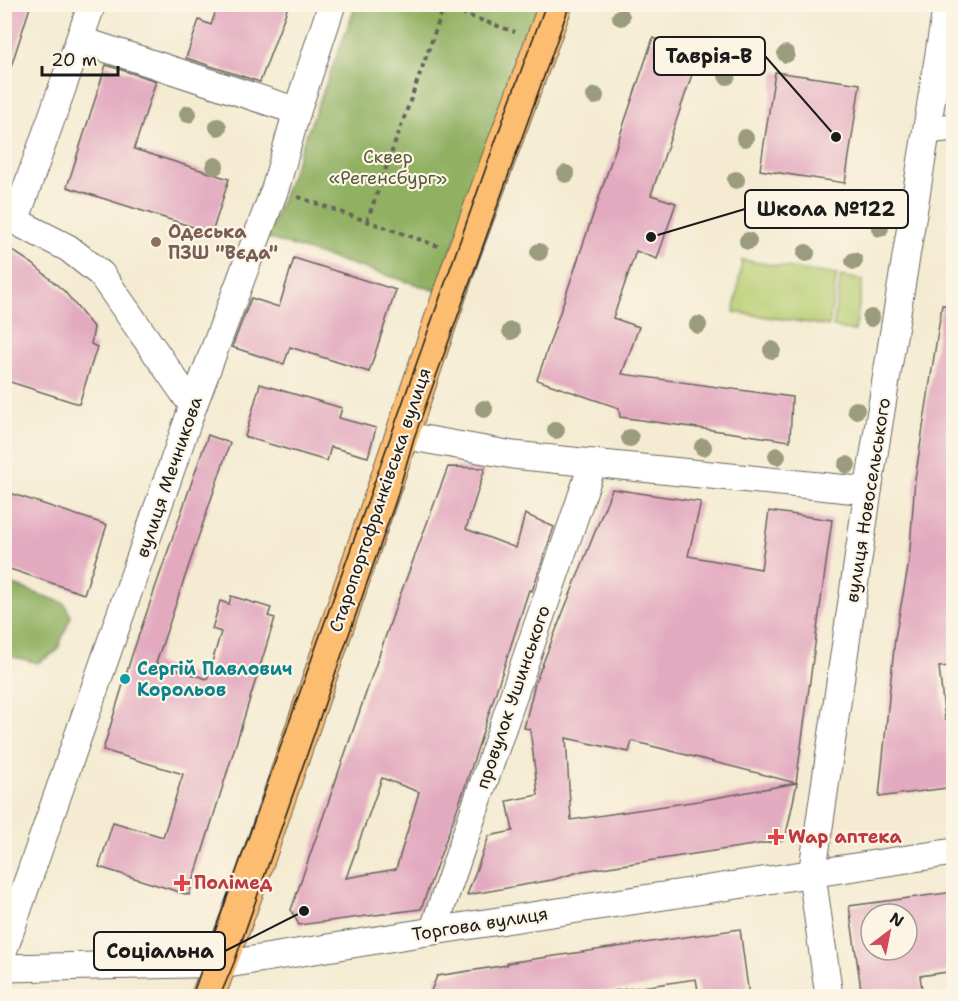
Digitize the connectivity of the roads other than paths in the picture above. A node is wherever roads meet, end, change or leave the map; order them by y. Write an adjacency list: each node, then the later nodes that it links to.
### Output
1 (92, 4): 5 (street)
2 (332, 4): 6 (street, вулиця Мечникова)
3 (556, 4): 11 (main road, Старопортофранківська вулиця)
4 (947, 4): 8 (street, вулиця Новосельського)
5 (80, 39): 6 (street); 9 (street)
6 (297, 111): 10 (street, вулиця Мечникова)
7 (954, 127): 8 (street)
8 (927, 130): 13 (street, вулиця Новосельського)
9 (10, 220): 10 (street)
10 (193, 406): 17 (street, вулиця Мечникова)
11 (401, 435): 12 (street); 18 (main road, Старопортофранківська вулиця)
12 (593, 463): 13 (street); 16 (street, провулок Ушинського)
13 (868, 491): 15 (street, вулиця Новосельського)
14 (954, 852): 15 (street, Торгова вулиця)
15 (812, 875): 16 (street, Торгова вулиця); 21 (street, вулиця Новосельського)
16 (433, 931): 18 (street, Торгова вулиця)
17 (4, 949)
18 (220, 963): 19 (street, Торгова вулиця); 20 (main road, Старопортофранківська вулиця)
19 (4, 968)
20 (208, 996)
21 (830, 996)

